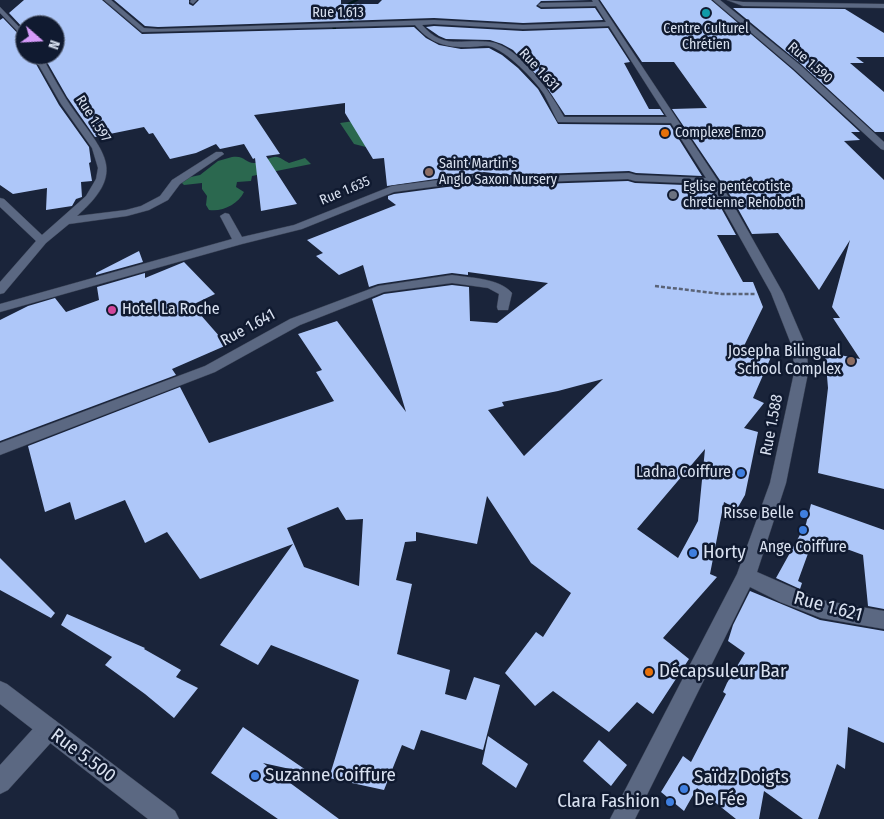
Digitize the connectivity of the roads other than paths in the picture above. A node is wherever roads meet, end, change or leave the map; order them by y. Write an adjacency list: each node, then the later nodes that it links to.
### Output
1 (107, 0): 9 (street, Rue 1.613)
2 (716, 0): 14 (street, Rue 1.590)
3 (730, 0): 7 (street)
4 (868, 0): 7 (street)
5 (596, 2): 6 (street); 10 (street, Rue 1.588)
6 (541, 5)
7 (882, 7)
8 (0, 9): 11 (street)
9 (417, 23): 10 (street, Rue 1.613); 13 (street, Rue 1.631)
10 (610, 24): 13 (street, Rue 1.588)
11 (15, 26)
12 (43, 65): 19 (street, Rue 1.597)
13 (674, 120): 16 (street, Rue 1.588)
14 (884, 147)
15 (219, 154): 19 (street)
16 (713, 181): 21 (street, Rue 1.635); 26 (street, Rue 1.588)
17 (0, 201): 20 (street)
18 (225, 216): 21 (street)
19 (64, 221): 20 (street, Rue 1.597)
20 (42, 241): 22 (street, Rue 1.597)
21 (238, 241): 24 (street, Rue 1.635)
22 (0, 290)
23 (503, 307): 25 (street, Rue 1.641)
24 (0, 308)
25 (0, 449)
26 (746, 576): 27 (street, Rue 1.621); 32 (street, Rue 1.588)
27 (884, 620)
28 (0, 691): 29 (street, Rue 5.500)
29 (48, 729): 30 (street); 31 (street, Rue 5.500)
30 (0, 782)
31 (167, 819)
32 (622, 819)

